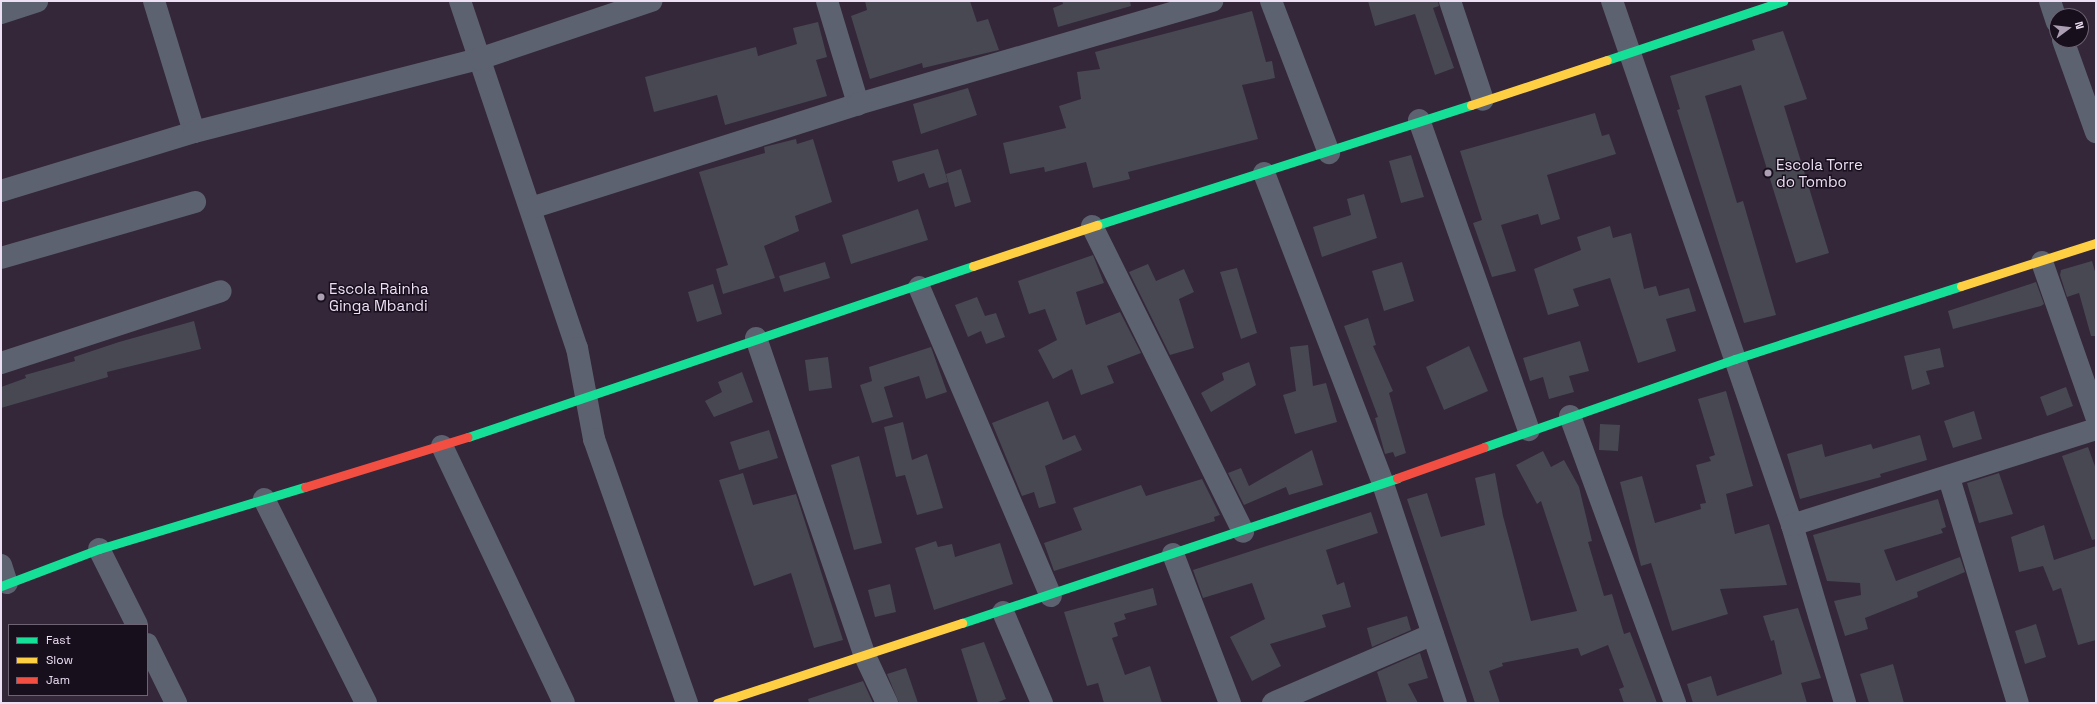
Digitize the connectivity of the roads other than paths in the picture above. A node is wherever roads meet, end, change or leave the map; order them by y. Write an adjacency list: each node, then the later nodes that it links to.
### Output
1 (37, 1): 11 (street)
2 (154, 1): 18 (street)
3 (460, 1): 14 (street)
4 (652, 1): 14 (street)
5 (827, 1): 16 (street)
6 (1212, 1): 16 (street)
7 (1271, 1): 20 (street)
8 (1450, 1): 15 (street)
9 (1612, 1): 13 (street)
10 (1783, 1): 13 (street)
11 (1, 13)
12 (2066, 48): 19 (street)
13 (1629, 54): 15 (street); 32 (street)
14 (479, 59): 18 (street); 24 (street)
15 (1483, 100): 17 (street)
16 (858, 104): 24 (street)
17 (1419, 120): 20 (street); 38 (street)
18 (194, 132): 22 (street)
19 (2096, 132)
20 (1328, 153): 21 (street)
21 (1264, 173): 25 (street); 41 (street)
22 (1, 192)
23 (195, 202): 27 (street)
24 (531, 208): 34 (street)
25 (1092, 226): 29 (street); 44 (street)
26 (2096, 243): 28 (street)
27 (1, 258)
28 (2042, 262): 32 (street); 36 (street)
29 (920, 287): 31 (street); 48 (street)
30 (221, 291): 33 (street)
31 (756, 338): 34 (street); 53 (street)
32 (1735, 359): 35 (street); 43 (street)
33 (1, 363)
34 (585, 396): 39 (street); 57 (street)
35 (1570, 416): 38 (street); 64 (street)
36 (2096, 416)
37 (2096, 429): 40 (street)
38 (1530, 430): 41 (street)
39 (442, 446): 42 (street); 56 (street)
40 (1948, 478): 43 (street); 66 (street)
41 (1382, 481): 44 (street); 51 (street)
42 (264, 499): 45 (street); 55 (street)
43 (1792, 525): 65 (street)
44 (1243, 532): 46 (street)
45 (100, 549): 47 (street); 50 (street)
46 (1173, 554): 48 (street); 61 (street)
47 (3, 578)
48 (1051, 596): 49 (street)
49 (1003, 612): 53 (street); 60 (street)
50 (138, 624)
51 (1433, 634): 62 (street); 63 (street)
52 (148, 646): 54 (street)
53 (865, 656): 58 (street); 59 (street)
54 (176, 703)
55 (366, 703)
56 (564, 703)
57 (687, 703)
58 (717, 703)
59 (886, 703)
60 (1042, 703)
61 (1230, 703)
62 (1272, 703)
63 (1456, 703)
64 (1675, 703)
65 (1845, 703)
66 (2018, 703)

